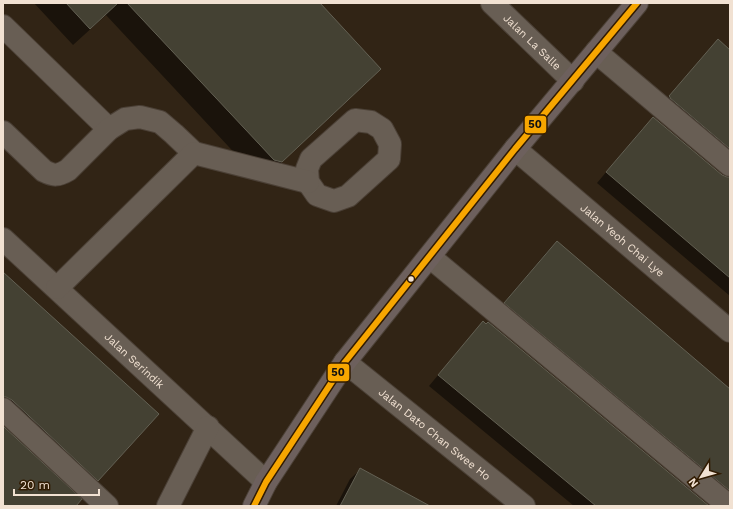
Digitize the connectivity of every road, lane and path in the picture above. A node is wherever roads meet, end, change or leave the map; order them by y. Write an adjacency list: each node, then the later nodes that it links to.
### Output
1 (492, 3): 5 (street, Jalan La Salle)
2 (637, 3): 4 (main road)
3 (3, 26): 6 (street)
4 (596, 52): 5 (main road); 10 (street)
5 (572, 81): 8 (main road)
6 (109, 129): 7 (street); 9 (street)
7 (3, 132)
8 (515, 149): 13 (main road); 15 (street, Jalan Yeoh Chai Lye)
9 (194, 153): 11 (street); 14 (street)
10 (730, 165)
11 (308, 182)
12 (3, 239): 14 (street, Jalan Serindik)
13 (430, 257): 16 (main road); 24 (street)
14 (57, 288): 18 (street, Jalan Serindik)
15 (730, 331)
16 (345, 362): 19 (main road); 23 (street, Jalan Dato Chan Swee Ho)
17 (3, 409): 20 (street)
18 (208, 427): 19 (street, Jalan Serindik); 21 (street)
19 (266, 482): 22 (main road)
20 (107, 506)
21 (168, 506)
22 (254, 506)
23 (524, 506)
24 (729, 506)

